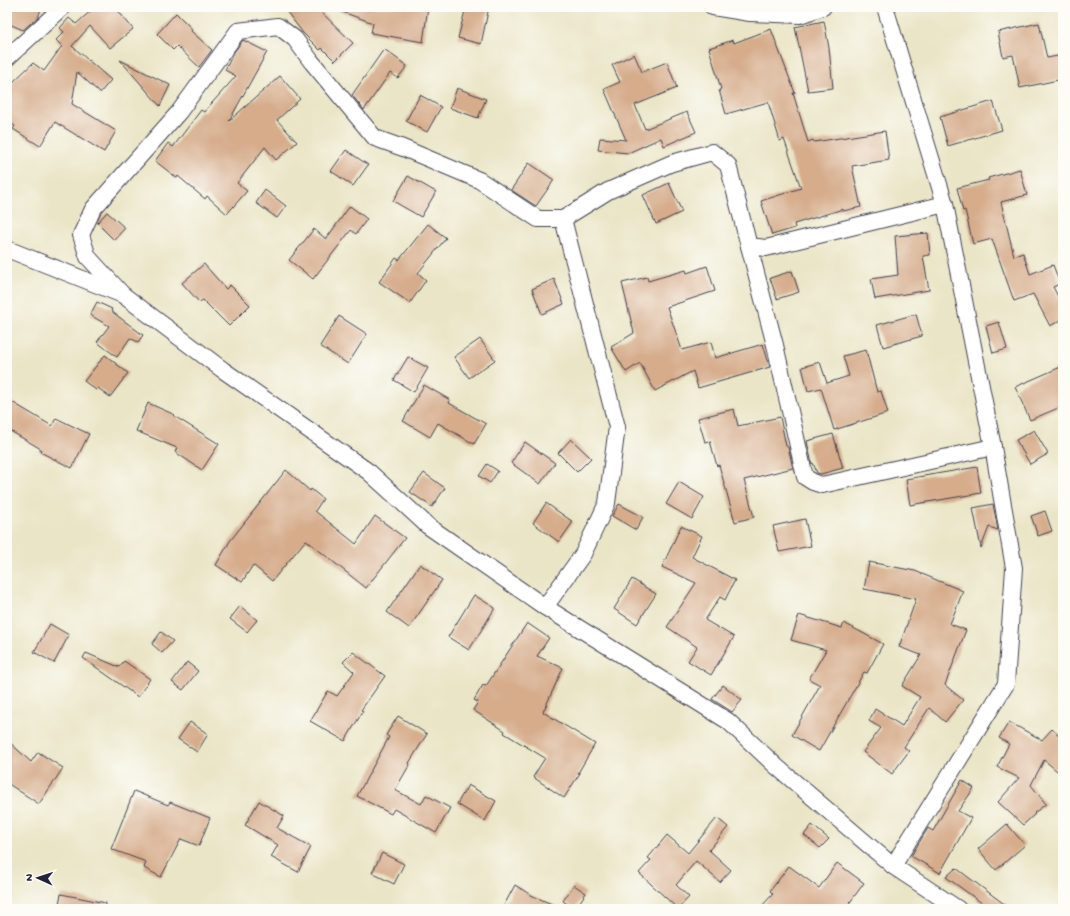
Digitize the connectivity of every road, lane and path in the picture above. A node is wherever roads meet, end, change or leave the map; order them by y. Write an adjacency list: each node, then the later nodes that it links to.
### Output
1 (63, 7): 5 (street)
2 (713, 7): 3 (street)
3 (823, 7)
4 (885, 7): 6 (street)
5 (7, 58)
6 (945, 204): 8 (street); 11 (street)
7 (563, 220): 8 (street); 10 (street); 12 (street)
8 (749, 246): 11 (street)
9 (7, 249): 10 (street)
10 (123, 295): 12 (street)
11 (993, 447): 13 (street)
12 (545, 607): 13 (street)
13 (892, 866): 14 (street)
14 (958, 909)

